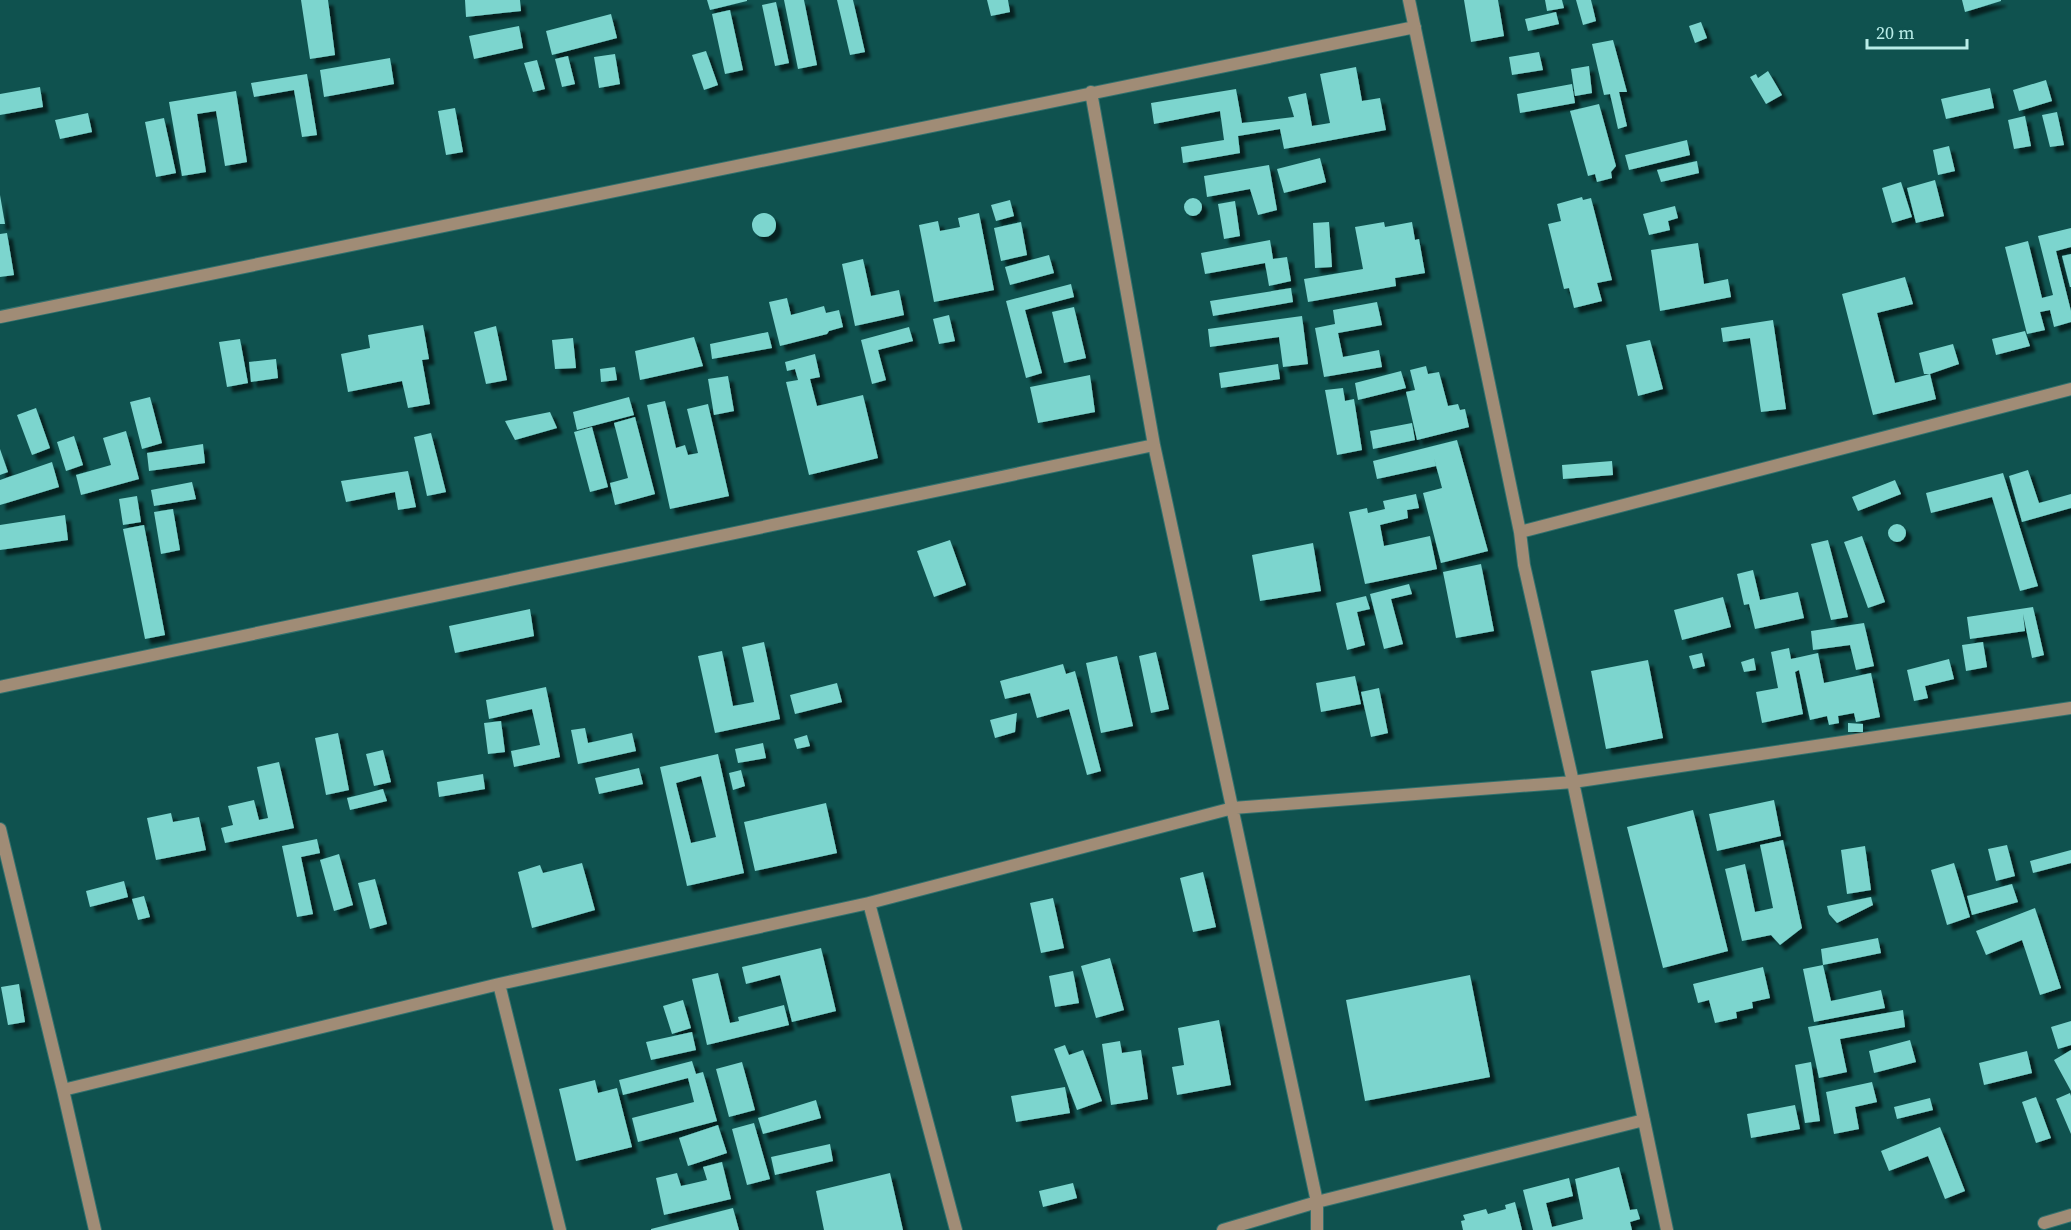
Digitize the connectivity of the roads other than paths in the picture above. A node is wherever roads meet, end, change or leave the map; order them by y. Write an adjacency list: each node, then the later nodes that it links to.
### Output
1 (1409, 0): 2 (street)
2 (1414, 27): 3 (street); 7 (street)
3 (1091, 92): 4 (street); 6 (street)
4 (0, 317)
5 (2071, 389): 7 (street)
6 (1154, 445): 8 (street); 11 (street)
7 (1520, 532): 10 (street)
8 (0, 687)
9 (2071, 708): 10 (street)
10 (1573, 782): 11 (street); 16 (street)
11 (1233, 808): 13 (street); 17 (street)
12 (0, 830): 15 (street)
13 (868, 903): 14 (street); 22 (street)
14 (499, 984): 15 (street); 21 (street)
15 (63, 1089): 20 (street)
16 (1644, 1120): 17 (street); 25 (street)
17 (1317, 1202): 23 (street); 24 (street)
18 (2071, 1215): 19 (street)
19 (2044, 1223)
20 (95, 1230)
21 (560, 1230)
22 (956, 1230)
23 (1222, 1230)
24 (1317, 1230)
25 (1667, 1230)

